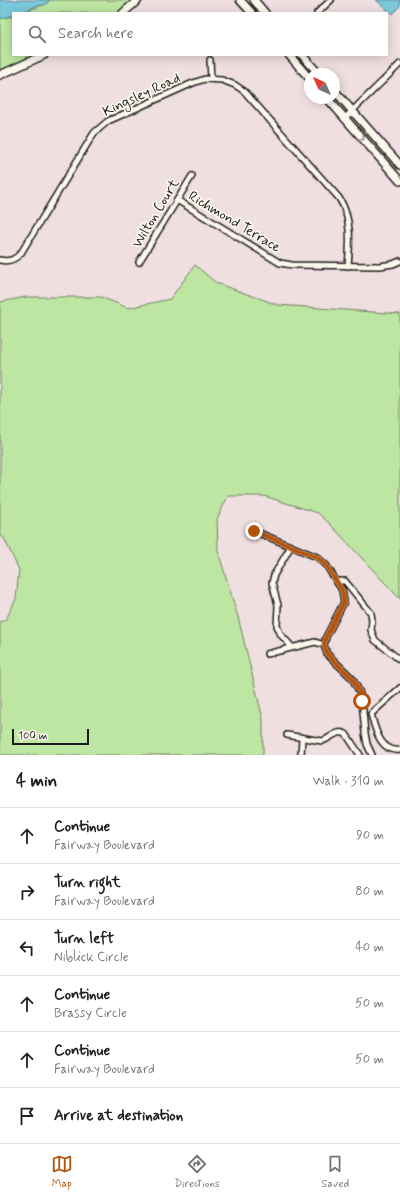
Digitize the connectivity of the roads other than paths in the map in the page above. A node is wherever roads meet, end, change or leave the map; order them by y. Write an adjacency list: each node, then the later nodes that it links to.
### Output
1 (138, 0): 5 (main road)
2 (240, 0): 6 (main road)
3 (254, 0): 7 (main road)
4 (331, 0): 8 (street)
5 (125, 12)
6 (251, 12)
7 (264, 12)
8 (319, 12)
9 (42, 56): 16 (main road)
10 (290, 56): 15 (main road)
11 (303, 56): 14 (main road)
12 (210, 60): 17 (street)
13 (400, 64): 20 (street)
14 (314, 68)
15 (304, 72)
16 (0, 75)
17 (210, 79): 26 (street, Kingsley Road); 29 (street, Kingsley Road)
18 (340, 97): 20 (main road)
19 (332, 104): 21 (main road)
20 (352, 111): 21 (street); 22 (main road)
21 (345, 118): 24 (main road, one-way to 24)
22 (400, 165)
23 (192, 176): 25 (street, Wilton Court)
24 (400, 180)
25 (176, 200): 28 (street, Wilton Court); 29 (street, Richmond Terrace)
26 (0, 260)
27 (400, 261): 29 (street, Richmond Terrace)
28 (139, 262)
29 (348, 266)
30 (254, 531): 31 (street)
31 (291, 546): 32 (street); 34 (street)
32 (336, 582): 33 (street); 36 (street)
33 (324, 645): 34 (street); 39 (street)
34 (292, 647): 35 (street)
35 (267, 654)
36 (400, 660)
37 (400, 688): 38 (street)
38 (375, 729): 39 (street); 44 (street)
39 (365, 733): 42 (street)
40 (287, 735): 41 (street)
41 (302, 738): 43 (street); 45 (street)
42 (367, 744): 43 (street); 47 (street)
43 (357, 748): 46 (street)
44 (400, 750)
45 (301, 755)
46 (360, 755)
47 (372, 755)

